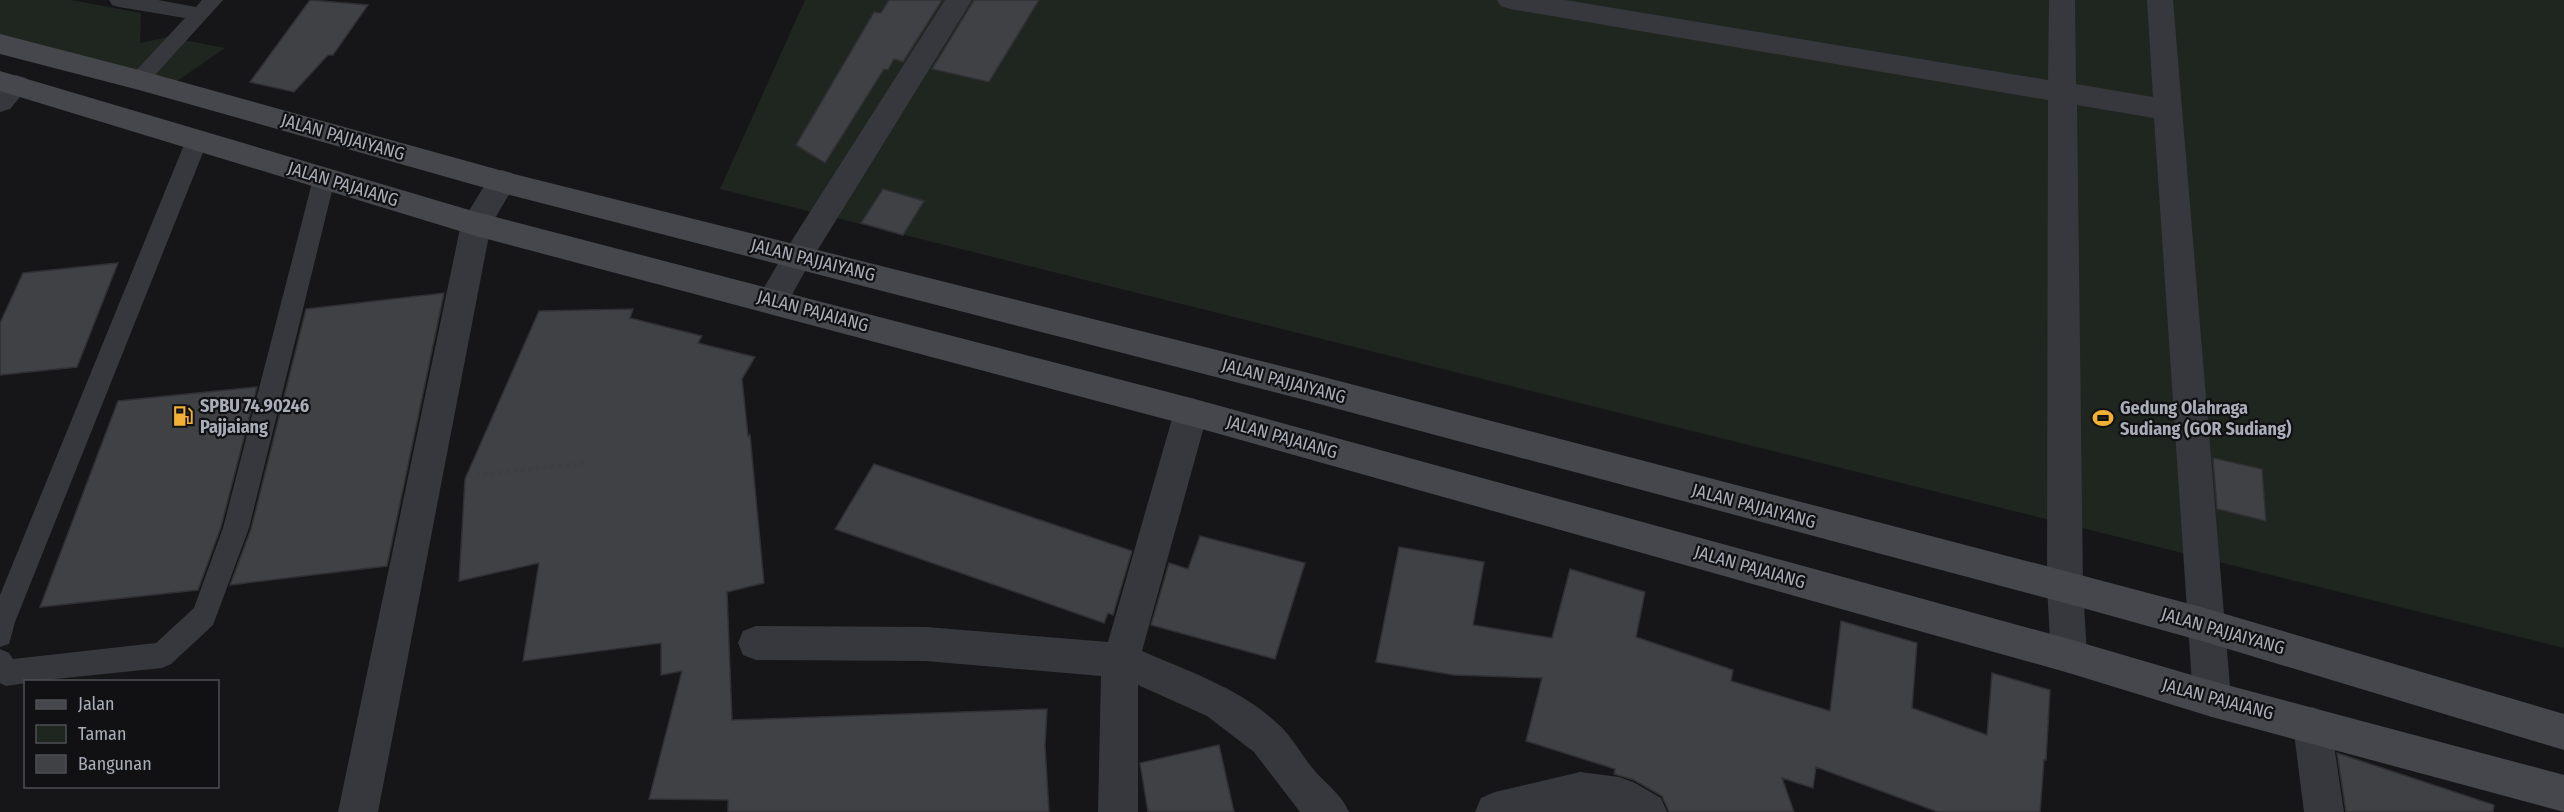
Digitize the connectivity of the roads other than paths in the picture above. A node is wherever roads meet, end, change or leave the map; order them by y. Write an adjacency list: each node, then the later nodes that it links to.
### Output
1 (119, 0): 6 (lane)
2 (960, 0): 16 (street)
3 (2062, 0): 10 (street)
4 (2160, 0): 11 (street)
5 (1527, 1): 10 (street)
6 (207, 7): 8 (lane)
7 (0, 44): 8 (main road, JALAN PAJJAIYANG)
8 (139, 80): 14 (main road, JALAN PAJJAIYANG)
9 (5, 89): 12 (main road, JALAN PAJAIANG)
10 (2064, 93): 11 (street); 19 (street)
11 (2169, 110): 20 (street)
12 (196, 140): 13 (main road, JALAN PAJAIANG); 21 (lane)
13 (324, 179): 15 (main road, JALAN PAJAIANG); 25 (lane)
14 (502, 181): 15 (street); 16 (main road, JALAN PAJJAIYANG)
15 (476, 224): 17 (main road, JALAN PAJAIANG); 30 (street)
16 (798, 256): 17 (street); 19 (main road, JALAN PAJJAIYANG)
17 (773, 300): 18 (main road, JALAN PAJAIANG)
18 (1191, 412): 23 (main road, JALAN PAJAIANG); 24 (street)
19 (2065, 586): 20 (main road, JALAN PAJJAIYANG); 23 (street)
20 (2205, 625): 26 (street); 28 (main road, JALAN PAJJAIYANG)
21 (0, 635)
22 (756, 643): 24 (street)
23 (2069, 656): 26 (main road, JALAN PAJAIANG)
24 (1121, 660): 31 (street); 32 (street)
25 (0, 663)
26 (2212, 699): 27 (main road, JALAN PAJAIANG)
27 (2312, 725): 29 (main road, JALAN PAJAIANG); 35 (street)
28 (2564, 732)
29 (2564, 794)
30 (358, 812)
31 (1118, 812)
32 (1329, 812)
33 (1495, 812): 34 (street)
34 (1647, 812)
35 (2324, 812)

